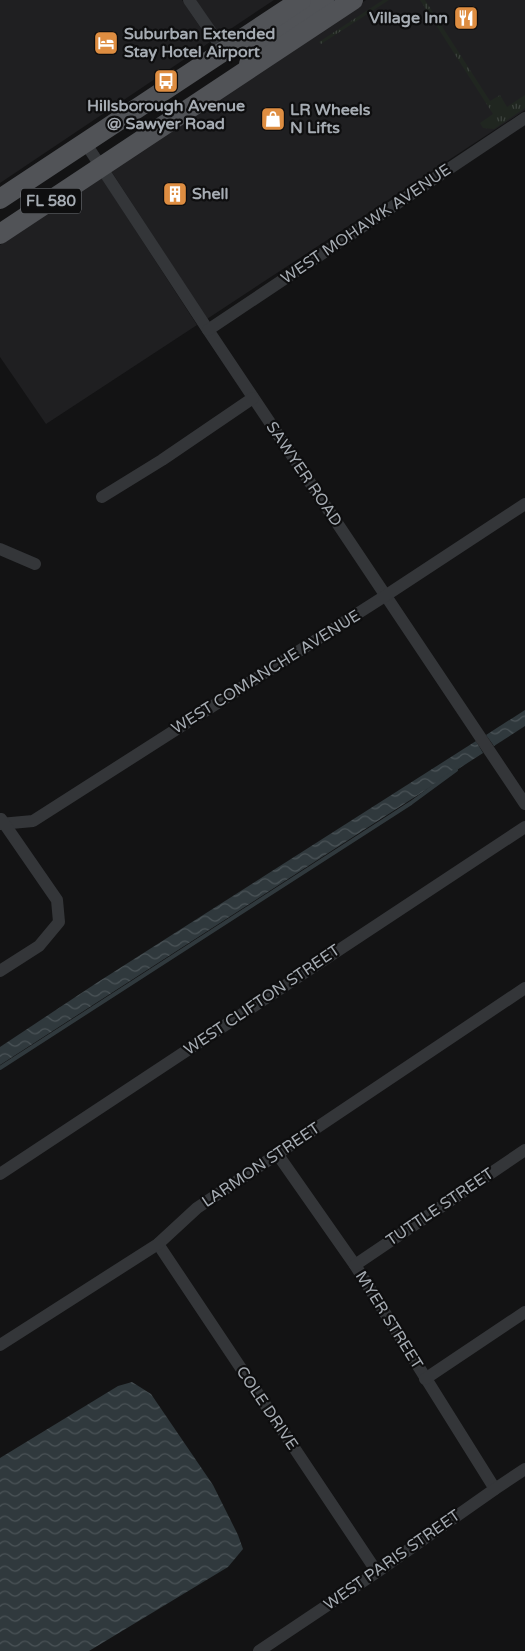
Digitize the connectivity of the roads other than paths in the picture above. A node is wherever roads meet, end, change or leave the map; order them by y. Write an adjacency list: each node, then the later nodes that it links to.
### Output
1 (189, 0): 5 (street)
2 (301, 0): 5 (main road, FL 580)
3 (324, 0): 6 (main road)
4 (353, 0): 6 (main road, FL 580)
5 (224, 51): 8 (main road, FL 580)
6 (242, 74): 9 (main road, FL 580)
7 (525, 118): 13 (street, WEST MOHAWK AVENUE)
8 (86, 144): 9 (street, SAWYER ROAD); 10 (main road, FL 580)
9 (102, 168): 12 (main road, FL 580); 13 (street, SAWYER ROAD)
10 (8, 194): 11 (main road)
11 (0, 214)
12 (0, 234)
13 (208, 330): 14 (street, SAWYER ROAD)
14 (253, 398): 15 (street); 19 (street, SAWYER ROAD)
15 (102, 497)
16 (525, 504): 19 (street, WEST COMANCHE AVENUE)
17 (0, 549): 18 (street)
18 (36, 564)
19 (385, 596): 20 (street, SAWYER ROAD); 21 (street, WEST COMANCHE AVENUE)
20 (525, 804)
21 (2, 822): 23 (street)
22 (525, 826): 27 (street, WEST CLIFTON STREET)
23 (0, 971)
24 (525, 988): 26 (street, LARMON STREET)
25 (525, 1150): 29 (street, TUTTLE STREET)
26 (278, 1155): 28 (street, LARMON STREET); 29 (street, MYER STREET)
27 (0, 1174)
28 (158, 1244): 31 (street, LARMON STREET); 35 (street, COLE DRIVE)
29 (355, 1265): 32 (street, MYER STREET)
30 (525, 1312): 32 (street)
31 (0, 1345)
32 (425, 1379): 34 (street, MYER STREET)
33 (525, 1469): 34 (street, WEST PARIS STREET)
34 (495, 1489): 35 (street, WEST PARIS STREET)
35 (376, 1572): 36 (street, WEST PARIS STREET)
36 (259, 1651)

